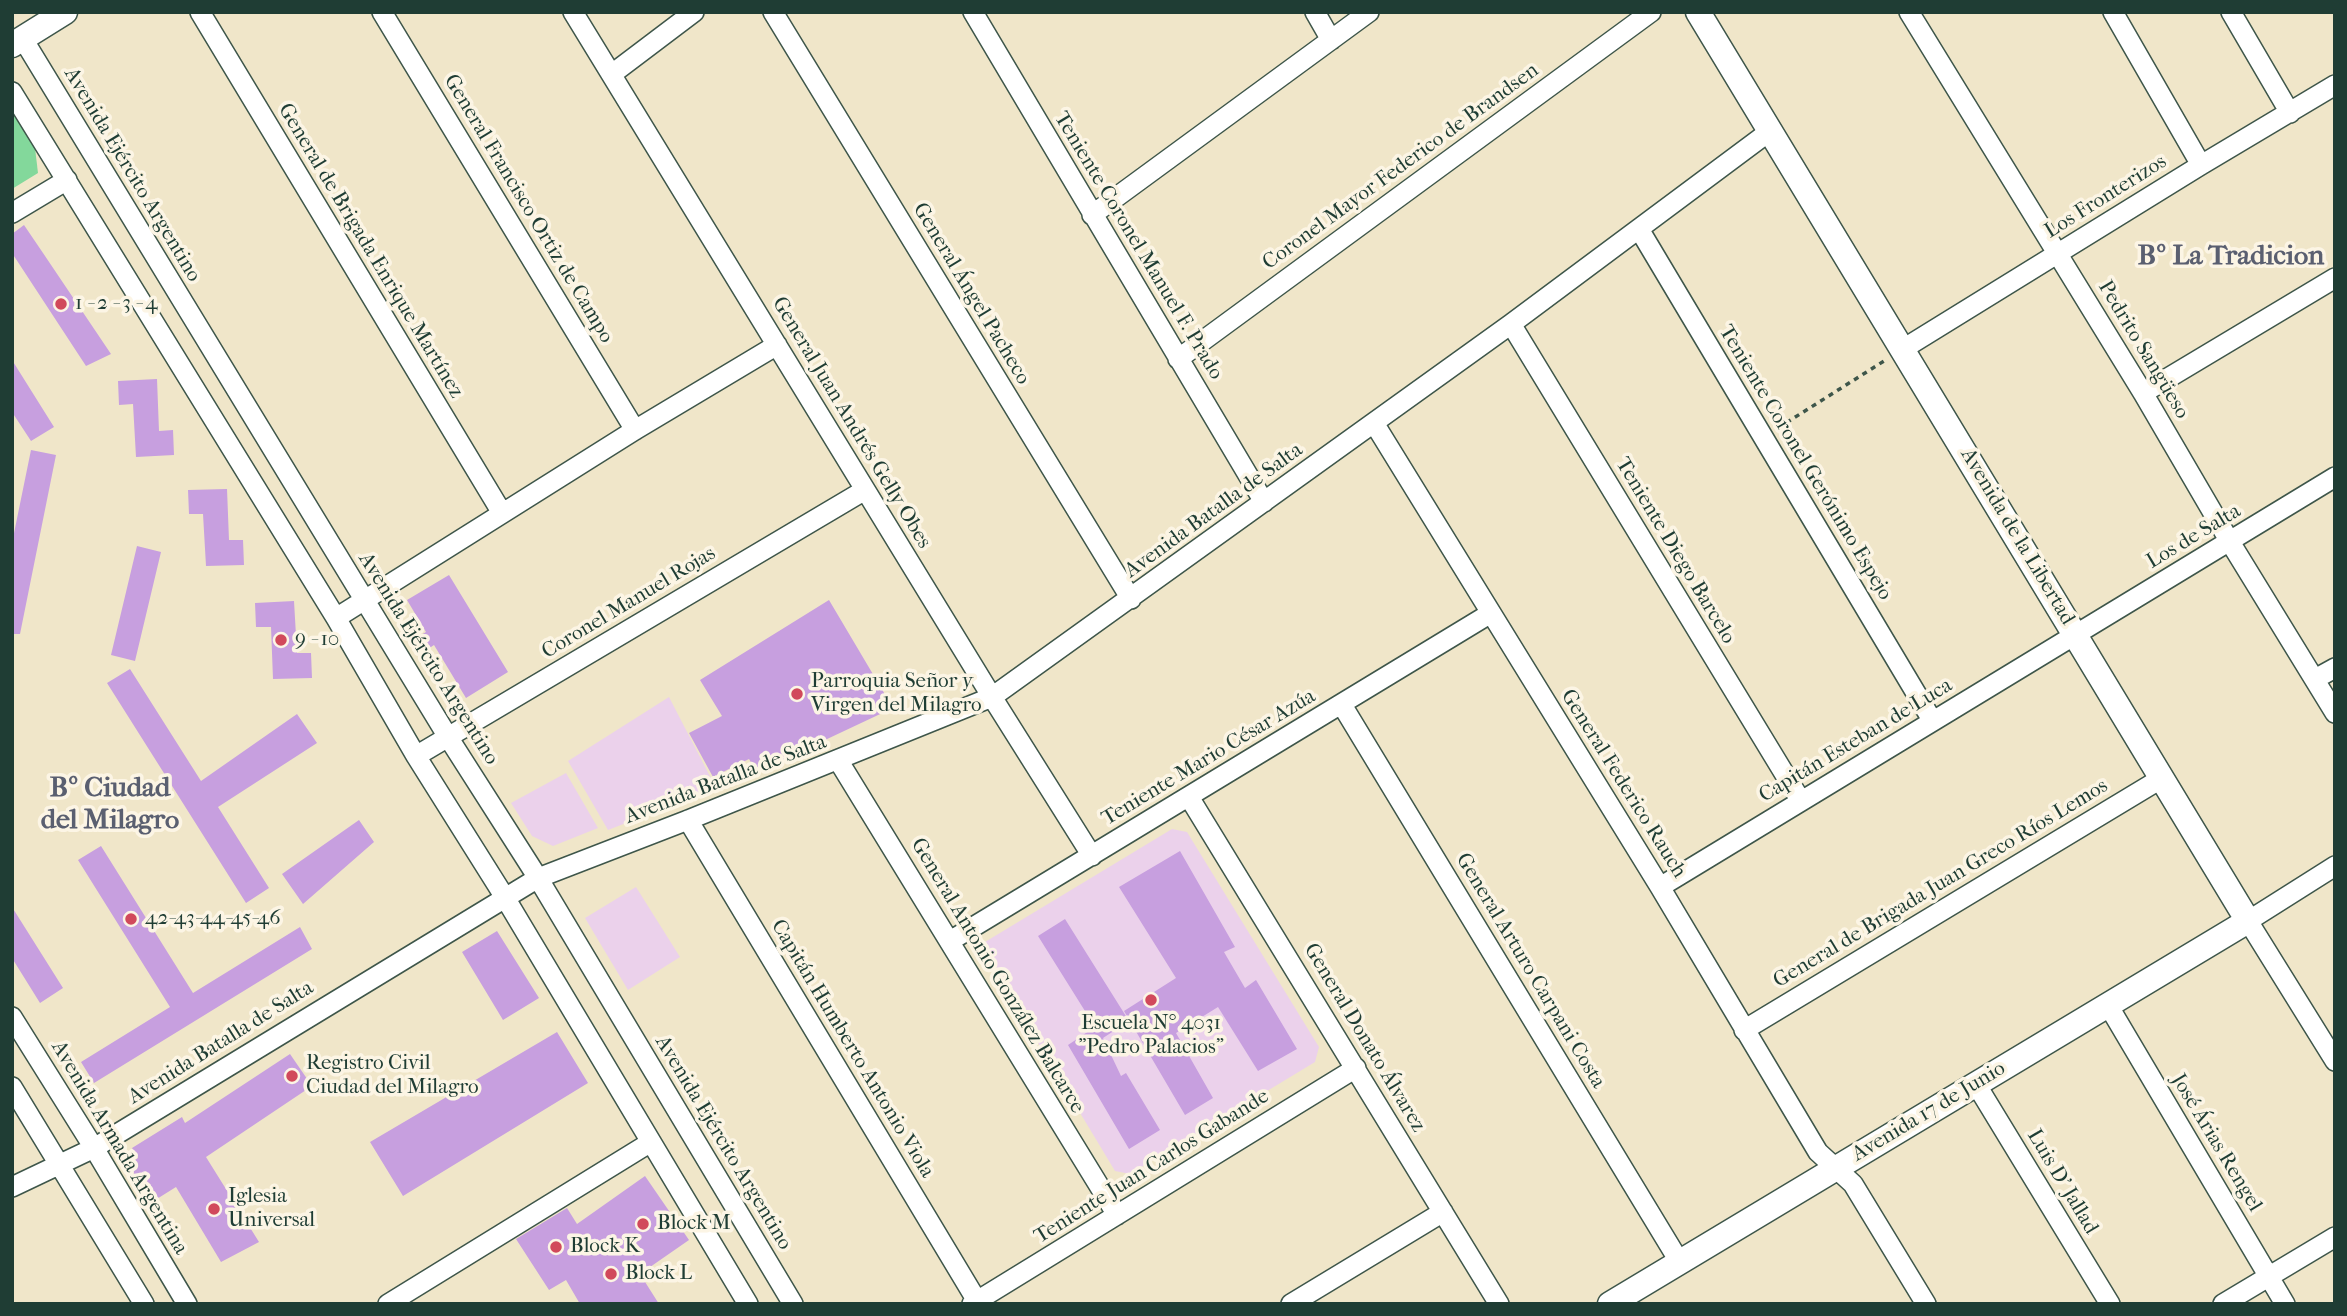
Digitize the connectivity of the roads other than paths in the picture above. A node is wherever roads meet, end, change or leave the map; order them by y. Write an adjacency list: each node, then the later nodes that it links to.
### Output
1 (65, 12): 15 (main road)
2 (200, 12): 39 (street, General de Brigada Enrique Martínez)
3 (382, 12): 35 (street, General Francisco Ortiz de Campo)
4 (573, 12): 17 (street, General Juan Andrés Gelly Obes)
5 (694, 12): 17 (street)
6 (773, 12): 41 (street, General Ángel Pacheco)
7 (973, 12): 25 (street, Teniente Coronel Manuel F. Prado)
8 (1315, 12): 16 (street)
9 (1369, 12): 16 (street)
10 (1651, 12): 32 (street, Coronel Mayor Federico de Brandsen)
11 (1698, 12): 21 (main road, Avenida de la Libertad)
12 (1909, 12): 27 (street, Pedrito Sangüeso)
13 (2112, 12): 22 (street)
14 (2231, 12): 20 (street)
15 (16, 39): 42 (street, Avenida Ejército Argentino)
16 (1331, 40): 25 (street)
17 (612, 74): 30 (street, General Juan Andrés Gelly Obes)
18 (2335, 85): 20 (street, Los Fronterizos)
19 (12, 92): 23 (street)
20 (2290, 113): 22 (street, Los Fronterizos)
21 (1770, 131): 26 (street, Avenida Batalla de Salta); 31 (main road, Avenida de la Libertad)
22 (2201, 165): 27 (street, Los Fronterizos)
23 (67, 180): 24 (street); 44 (street)
24 (12, 214)
25 (1092, 215): 32 (street, Teniente Coronel Manuel F. Prado)
26 (1639, 229): 29 (street, Avenida Batalla de Salta); 51 (street, Teniente Coronel Gerónimo Espejo)
27 (2058, 253): 31 (street, Los Fronterizos); 33 (street, Pedrito Sangüeso)
28 (2335, 278): 33 (street)
29 (1511, 324): 34 (street, Avenida Batalla de Salta); 57 (street, Teniente Diego Barcelo)
30 (777, 345): 35 (street); 37 (street, General Juan Andrés Gelly Obes)
31 (1903, 349): 45 (main road, Avenida de la Libertad)
32 (1178, 359): 38 (street, Teniente Coronel Manuel F. Prado)
33 (2143, 393): 40 (street, Pedrito Sangüeso)
34 (1374, 423): 38 (street, Avenida Batalla de Salta); 43 (street, General Federico Rauch)
35 (635, 430): 39 (street)
36 (2335, 477): 40 (street, Los de Salta)
37 (865, 490): 48 (street, General Juan Andrés Gelly Obes); 52 (street, Coronel Manuel Rojas)
38 (1264, 502): 41 (street, Avenida Batalla de Salta)
39 (502, 513): 42 (street)
40 (2230, 542): 45 (street, Los de Salta); 47 (street, Pedrito Sangüeso)
41 (1130, 599): 48 (street, Avenida Batalla de Salta)
42 (364, 600): 44 (street); 52 (street, Avenida Ejército Argentino)
43 (1492, 613): 49 (street, Teniente Mario César Azúa); 62 (street, General Federico Rauch)
44 (336, 618): 53 (street)
45 (2076, 635): 51 (street, Capitán Esteban de Luca); 55 (main road, Avenida de la Libertad)
46 (2335, 668): 47 (street)
47 (2315, 679): 50 (street, Pedrito Sangüeso)
48 (992, 697): 54 (street, Avenida Batalla de Salta); 59 (street, General Juan Andrés Gelly Obes)
49 (1342, 705): 56 (street, Teniente Mario César Azúa); 81 (street, General Arturo Carpani Costa)
50 (2335, 713)
51 (1932, 720): 57 (street, Capitán Esteban de Luca)
52 (448, 737): 53 (street, Coronel Manuel Rojas); 61 (street, Avenida Ejército Argentino)
53 (416, 756): 63 (street)
54 (838, 760): 58 (street, Avenida Batalla de Salta); 65 (street, General Antonio González Balcarce)
55 (2162, 778): 64 (main road, Avenida de la Libertad); 68 (street, General de Brigada Juan Greco Ríos Lemos)
56 (1189, 797): 59 (street, Teniente Mario César Azúa); 70 (street, General Donato Álvarez)
57 (1801, 801): 62 (street, Capitán Esteban de Luca)
58 (688, 820): 61 (street, Avenida Batalla de Salta); 83 (street, Capitán Humberto Antonio Viola)
59 (1092, 856): 65 (street, Teniente Mario César Azúa)
60 (2335, 866): 64 (street)
61 (538, 878): 63 (street, Avenida Batalla de Salta); 88 (street, Avenida Ejército Argentino)
62 (1660, 887): 68 (street, General Federico Rauch)
63 (504, 896): 73 (street); 74 (street, Avenida Batalla de Salta)
64 (2248, 921): 66 (main road, Avenida 17 de Junio); 69 (street, Avenida de la Libertad)
65 (950, 941): 79 (street, General Antonio González Balcarce)
66 (2108, 1005): 71 (main road, Avenida 17 de Junio); 82 (street, José Árias Rengel)
67 (12, 1017): 74 (street, Avenida Armada Argentina)
68 (1744, 1030): 76 (street, General Federico Rauch)
69 (2335, 1062)
70 (1356, 1068): 78 (street, General Donato Álvarez); 79 (street, Teniente Juan Carlos Gabande)
71 (1976, 1084): 76 (main road, Avenida 17 de Junio); 93 (street, Luis D' Jallad)
72 (12, 1087): 75 (street)
73 (651, 1142): 86 (street); 87 (street)
74 (94, 1148): 75 (street, Avenida Batalla de Salta); 85 (street, Avenida Armada Argentina)
75 (60, 1164): 77 (street, Avenida Batalla de Salta); 84 (street)
76 (1834, 1167): 81 (main road, Avenida 17 de Junio); 92 (street, General Federico Rauch)
77 (12, 1187)
78 (1443, 1212): 89 (street); 90 (street, General Donato Álvarez)
79 (1117, 1215): 83 (street, Teniente Juan Carlos Gabande)
80 (2335, 1237): 82 (street)
81 (1679, 1261): 91 (main road, Avenida 17 de Junio)
82 (2269, 1277): 94 (street); 95 (street, José Árias Rengel)
83 (975, 1302)
84 (144, 1304)
85 (187, 1304)
86 (388, 1304)
87 (748, 1304)
88 (793, 1304)
89 (1291, 1304)
90 (1499, 1304)
91 (1610, 1304)
92 (1925, 1304)
93 (2110, 1304)
94 (2223, 1304)
95 (2285, 1304)

